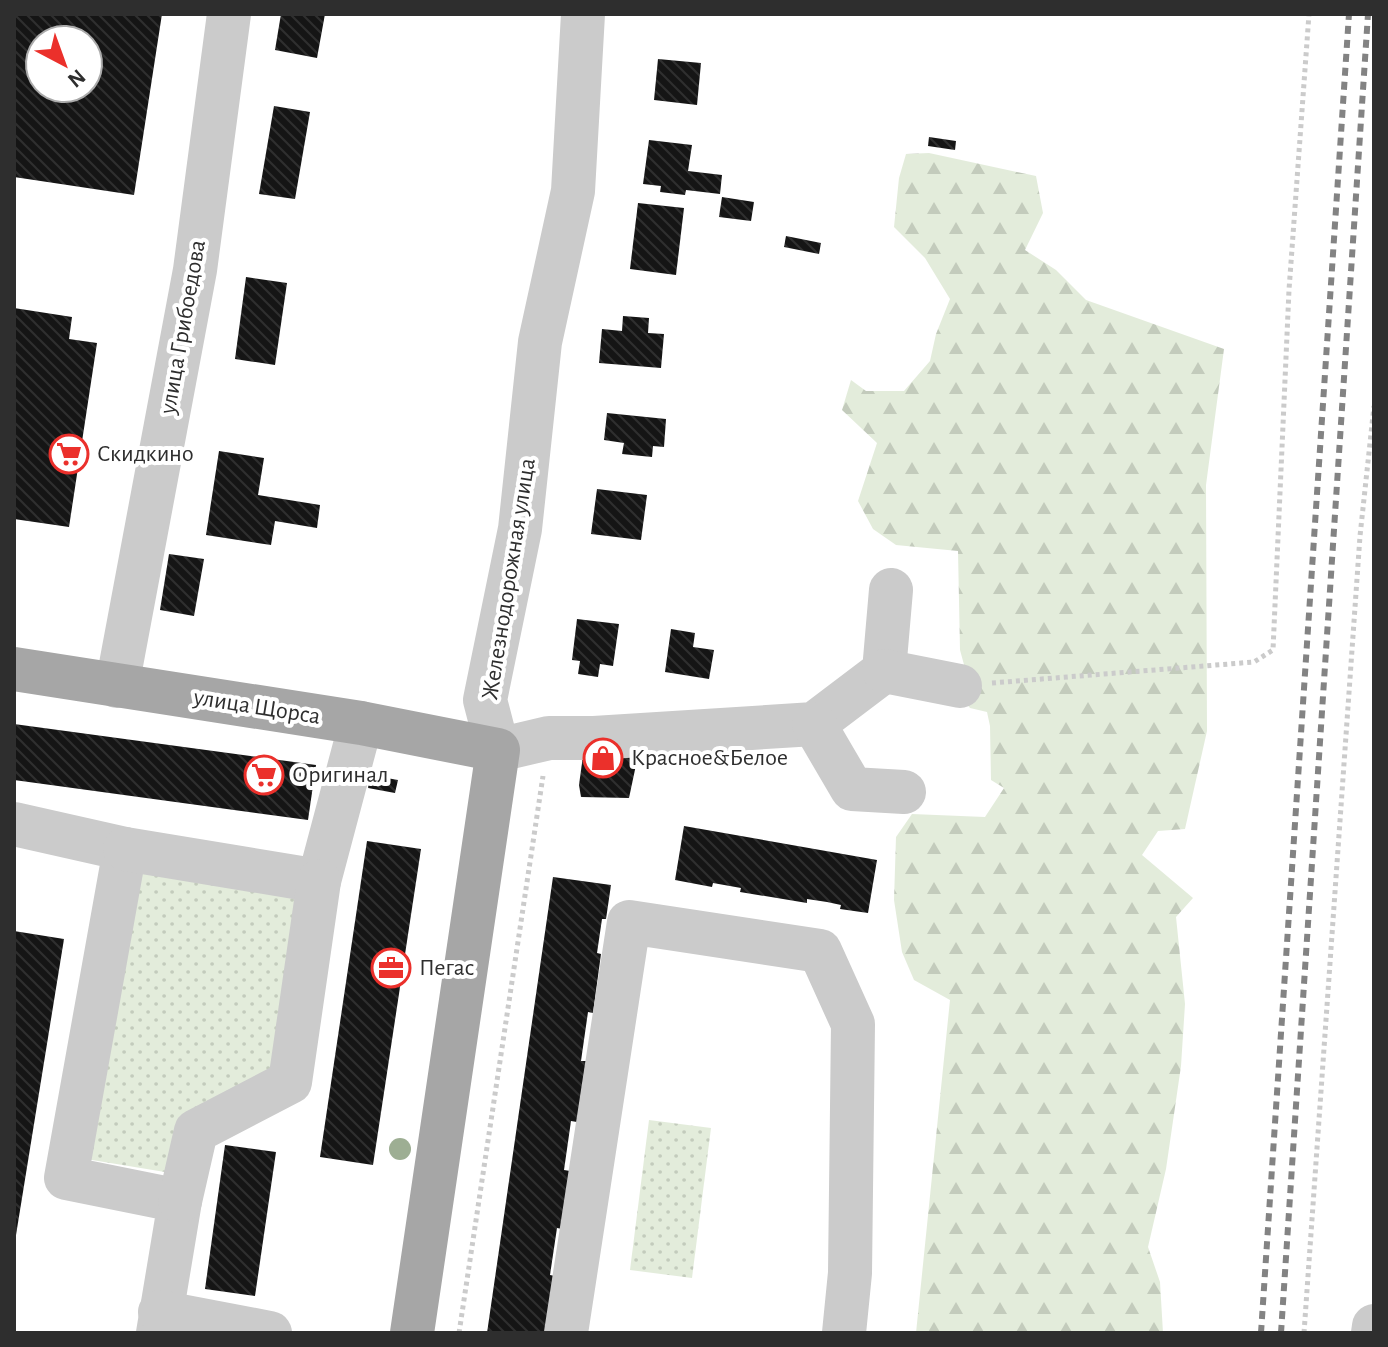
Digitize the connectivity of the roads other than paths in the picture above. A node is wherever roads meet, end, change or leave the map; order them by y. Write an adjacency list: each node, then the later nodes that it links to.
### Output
1 (229, 14): 6 (street, улица Грибоедова)
2 (583, 14): 10 (street, Железнодорожная улица)
3 (891, 590): 5 (street)
4 (14, 669): 6 (main road, улица Щорса)
5 (884, 671): 7 (street); 9 (street)
6 (117, 686): 8 (main road, улица Щорса)
7 (960, 686)
8 (361, 723): 10 (main road, улица Щорса); 14 (street)
9 (814, 724): 10 (street); 11 (street)
10 (498, 750): 19 (main road, Железнодорожная улица)
11 (904, 792)
12 (14, 824): 13 (street)
13 (125, 849): 14 (street); 15 (street)
14 (319, 881): 15 (street)
15 (180, 1201): 16 (street)
16 (159, 1323): 18 (street)
17 (1374, 1326): 22 (street)
18 (270, 1333)
19 (412, 1333)
20 (566, 1333): 21 (street)
21 (844, 1333)
22 (1373, 1333)

